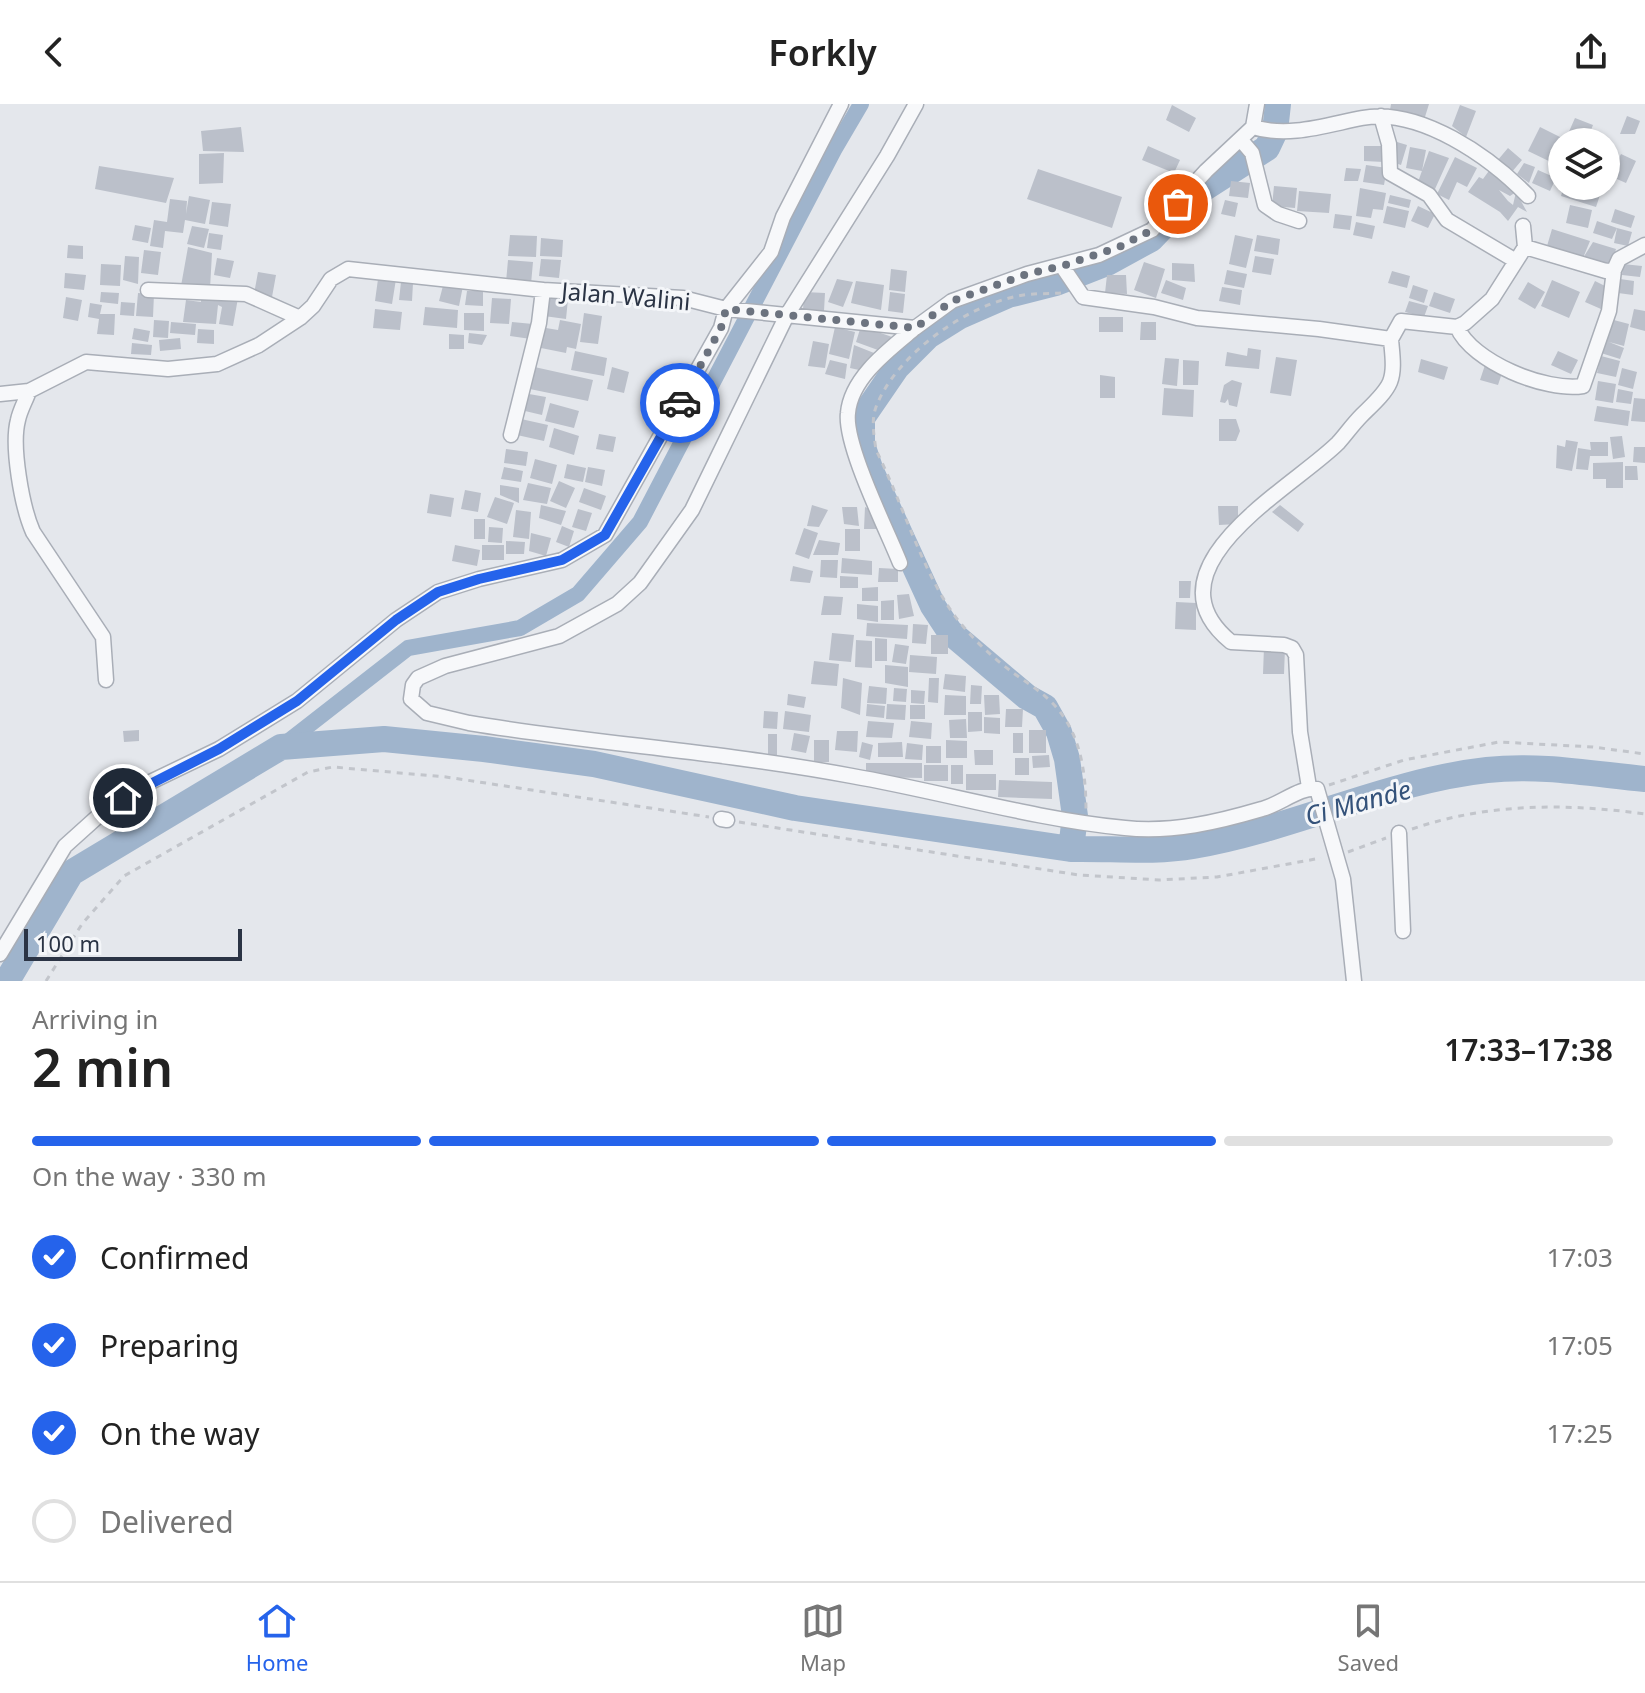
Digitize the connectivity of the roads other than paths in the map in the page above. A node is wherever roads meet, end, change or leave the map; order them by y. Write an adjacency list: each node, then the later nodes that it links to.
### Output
1 (841, 104): 17 (street)
2 (916, 104): 18 (street)
3 (1257, 104): 5 (street)
4 (1381, 116): 5 (street); 7 (street); 12 (street)
5 (1266, 129): 6 (street)
6 (1241, 140): 8 (street); 13 (street)
7 (1528, 196)
8 (1299, 221)
9 (1523, 226): 11 (street)
10 (1645, 245): 14 (street)
11 (1525, 247): 12 (street); 14 (street)
12 (1516, 261): 20 (street)
13 (1064, 269): 21 (street); 22 (street)
14 (1614, 270): 20 (street)
15 (148, 290): 19 (street)
16 (543, 290): 17 (street, Jalan Walini); 19 (street, Jalan Walini); 25 (street)
17 (728, 310): 18 (street, Jalan Walini); 31 (street)
18 (783, 314): 21 (street, Jalan Walini); 28 (street)
19 (300, 318): 23 (street, Jalan Walini)
20 (1457, 327): 22 (street)
21 (915, 328): 26 (street)
22 (1391, 339): 28 (street)
23 (29, 391): 24 (street, Jalan Walini); 27 (street)
24 (0, 394)
25 (511, 435)
26 (900, 563)
27 (106, 680)
28 (1316, 791): 32 (street)
29 (1399, 833): 30 (street)
30 (1403, 931)
31 (0, 954)
32 (1354, 981)

